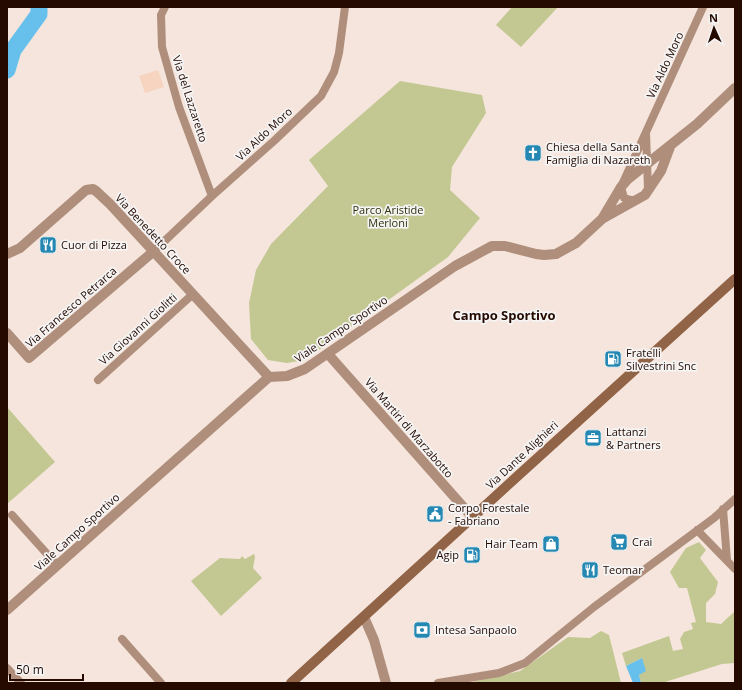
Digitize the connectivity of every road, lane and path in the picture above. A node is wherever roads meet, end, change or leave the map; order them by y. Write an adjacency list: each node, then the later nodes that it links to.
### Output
1 (165, 7): 10 (street, Via del Lazzaretto)
2 (345, 7): 10 (street, Via Aldo Moro)
3 (703, 7): 5 (street, Via Aldo Moro)
4 (735, 88): 6 (street, Viale Campo Sportivo)
5 (646, 132): 7 (street, Via Aldo Moro); 8 (street, Via Aldo Moro)
6 (670, 147): 7 (street, Viale Campo Sportivo); 9 (street, Viale Campo Sportivo)
7 (648, 163): 8 (street, Viale Campo Sportivo); 9 (street)
8 (621, 187): 11 (street); 12 (street, Viale Campo Sportivo)
9 (648, 190): 11 (street, Viale Campo Sportivo)
10 (212, 196): 13 (street, Via Aldo Moro)
11 (638, 200): 12 (street, Viale Campo Sportivo)
12 (602, 219): 18 (street, Viale Campo Sportivo)
13 (154, 251): 14 (street, Via Benedetto Croce); 16 (street, Via Benedetto Croce); 17 (street, Via Francesco Petrarca)
14 (7, 254)
15 (735, 278): 24 (main road, Via Dante Alighieri)
16 (193, 294): 19 (street, Via Benedetto Croce); 20 (street, Via Giovanni Giolitti)
17 (7, 332)
18 (328, 354): 19 (street, Viale Campo Sportivo); 24 (street, Via Martiri di Marzabotto)
19 (268, 377): 27 (street, Viale Campo Sportivo)
20 (98, 380)
21 (735, 499): 22 (street)
22 (723, 509): 25 (street); 26 (street)
23 (12, 515): 27 (street)
24 (473, 518): 30 (main road, Via Dante Alighieri)
25 (697, 530): 26 (street); 37 (street)
26 (726, 560): 28 (street)
27 (57, 565): 29 (street, Viale Campo Sportivo)
28 (735, 569)
29 (7, 610)
30 (364, 617): 35 (main road, Via Dante Alighieri); 36 (street)
31 (122, 639): 34 (street)
32 (7, 668): 33 (street)
33 (20, 683)
34 (161, 683)
35 (291, 683)
36 (386, 683)
37 (438, 683)

